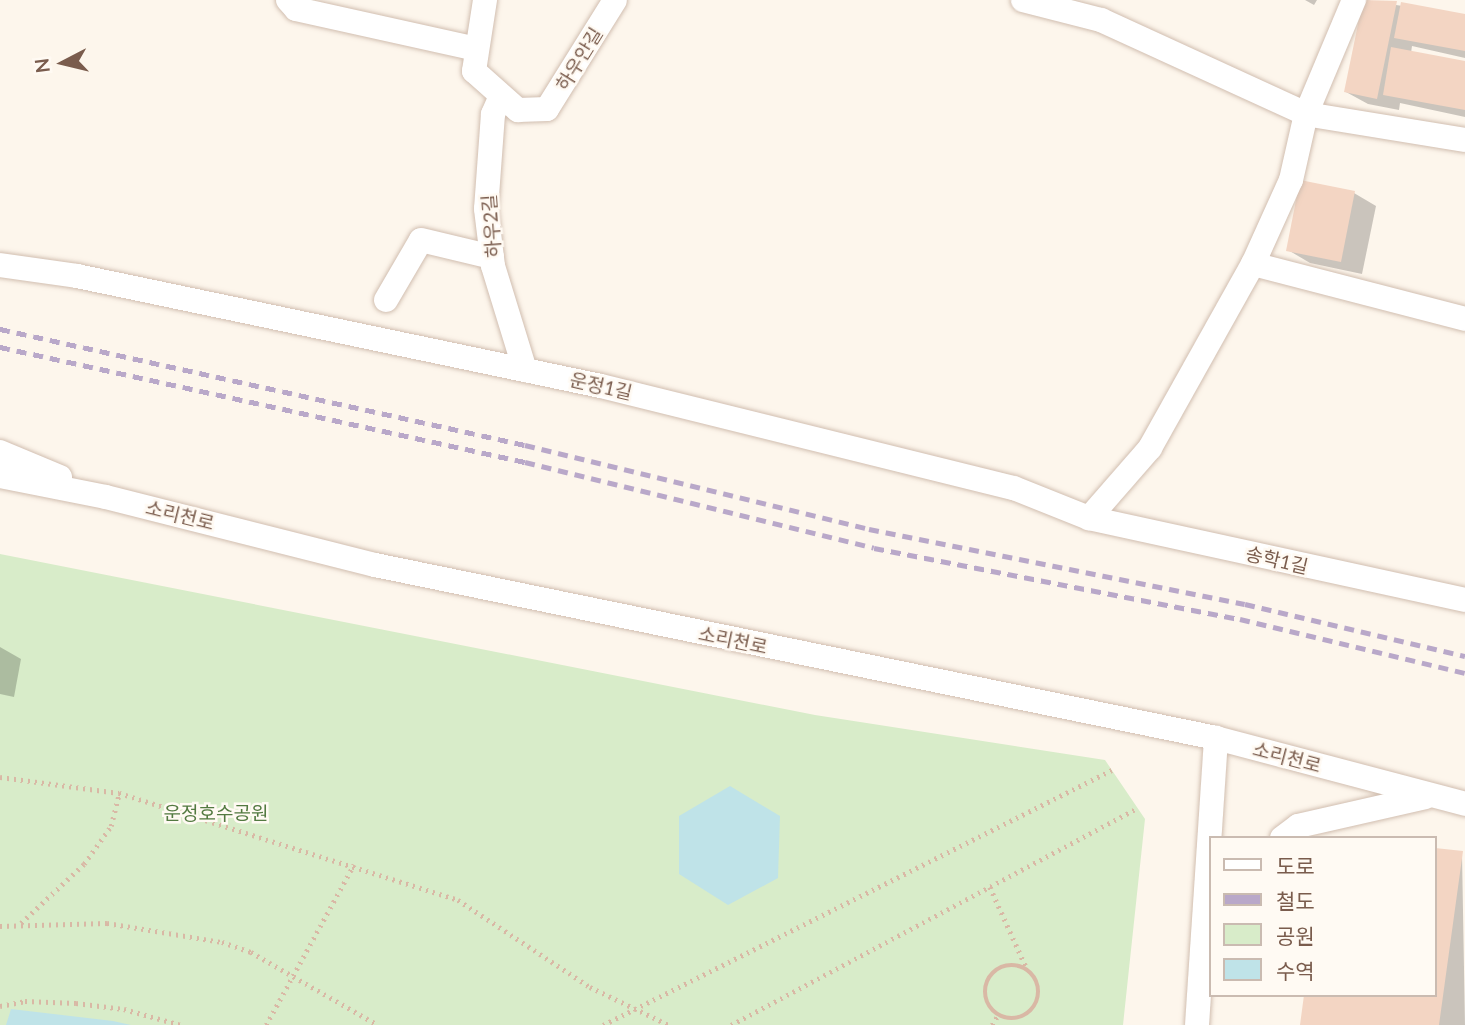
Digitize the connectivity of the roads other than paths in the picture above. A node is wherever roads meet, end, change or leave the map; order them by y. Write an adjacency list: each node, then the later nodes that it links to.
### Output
1 (288, 0): 6 (street)
2 (485, 0): 6 (street)
3 (615, 0): 7 (street, 하우안길)
4 (1023, 0): 8 (street)
5 (1354, 0): 8 (street)
6 (477, 50): 7 (street)
7 (501, 96): 10 (street, 하우2길)
8 (1306, 114): 9 (street); 11 (street)
9 (1465, 140)
10 (492, 257): 13 (street); 15 (street, 하우2길)
11 (1253, 264): 14 (street); 20 (street)
12 (0, 265): 15 (street, 운정1길)
13 (386, 300)
14 (1465, 319)
15 (525, 370): 18 (street, 운정1길)
16 (0, 452): 19 (street)
17 (0, 476): 19 (street, 소리천로)
18 (1014, 488): 20 (street, 송학1길)
19 (106, 497): 22 (street, 소리천로)
20 (1089, 518): 21 (street, 송학1길)
21 (1465, 600)
22 (1216, 738): 23 (street, 소리천로); 25 (street)
23 (1431, 796): 24 (street, 소리천로); 26 (street)
24 (1465, 804)
25 (1212, 836)
26 (1285, 836)
27 (1210, 886): 28 (street)
28 (1208, 935): 29 (street)
29 (1197, 1025)

